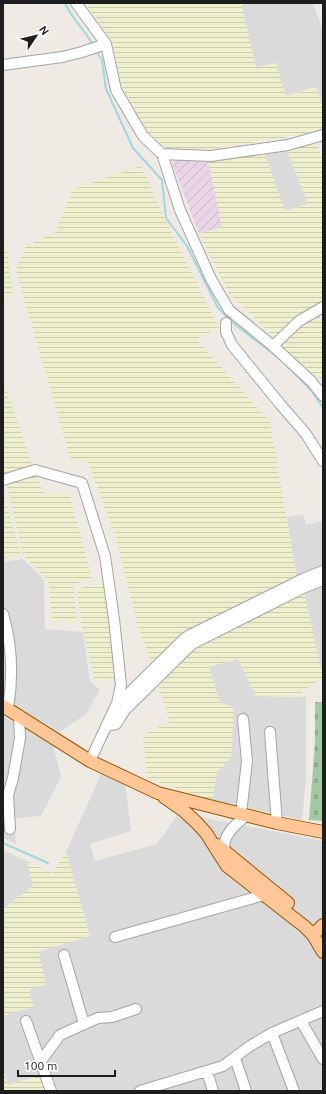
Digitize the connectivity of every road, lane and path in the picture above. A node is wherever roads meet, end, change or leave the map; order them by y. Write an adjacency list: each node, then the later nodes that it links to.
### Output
1 (76, 3): 2 (street)
2 (106, 44): 3 (street); 5 (street)
3 (3, 65)
4 (323, 135): 5 (street)
5 (162, 154): 8 (street)
6 (323, 307): 8 (street)
7 (226, 323): 10 (street)
8 (273, 346): 9 (street)
9 (323, 396)
10 (323, 461)
11 (3, 480): 15 (street)
12 (323, 571): 15 (street)
13 (323, 580): 18 (street)
14 (3, 614): 16 (street)
15 (117, 703): 18 (street)
16 (10, 710): 20 (main road); 24 (street)
17 (244, 718): 22 (street)
18 (106, 726): 20 (street)
19 (270, 732): 23 (street)
20 (90, 761): 21 (main road)
21 (158, 793): 22 (main road); 26 (main road)
22 (244, 814): 23 (main road); 27 (street)
23 (277, 823): 25 (main road)
24 (10, 829)
25 (323, 832)
26 (209, 837): 27 (main road); 28 (main road)
27 (225, 852): 29 (main road)
28 (264, 895): 29 (main road); 30 (street)
29 (319, 932): 31 (main road)
30 (114, 937)
31 (323, 952)
32 (64, 956): 37 (street)
33 (136, 1009): 37 (street)
34 (323, 1011): 36 (street)
35 (26, 1021): 41 (street)
36 (300, 1021): 38 (street); 40 (street)
37 (84, 1024): 41 (street)
38 (272, 1033): 39 (street); 47 (street)
39 (235, 1058): 42 (street); 46 (street)
40 (323, 1059)
41 (41, 1061): 43 (street)
42 (207, 1071): 44 (street); 45 (street)
43 (51, 1091)
44 (140, 1091)
45 (213, 1091)
46 (246, 1091)
47 (294, 1091)

